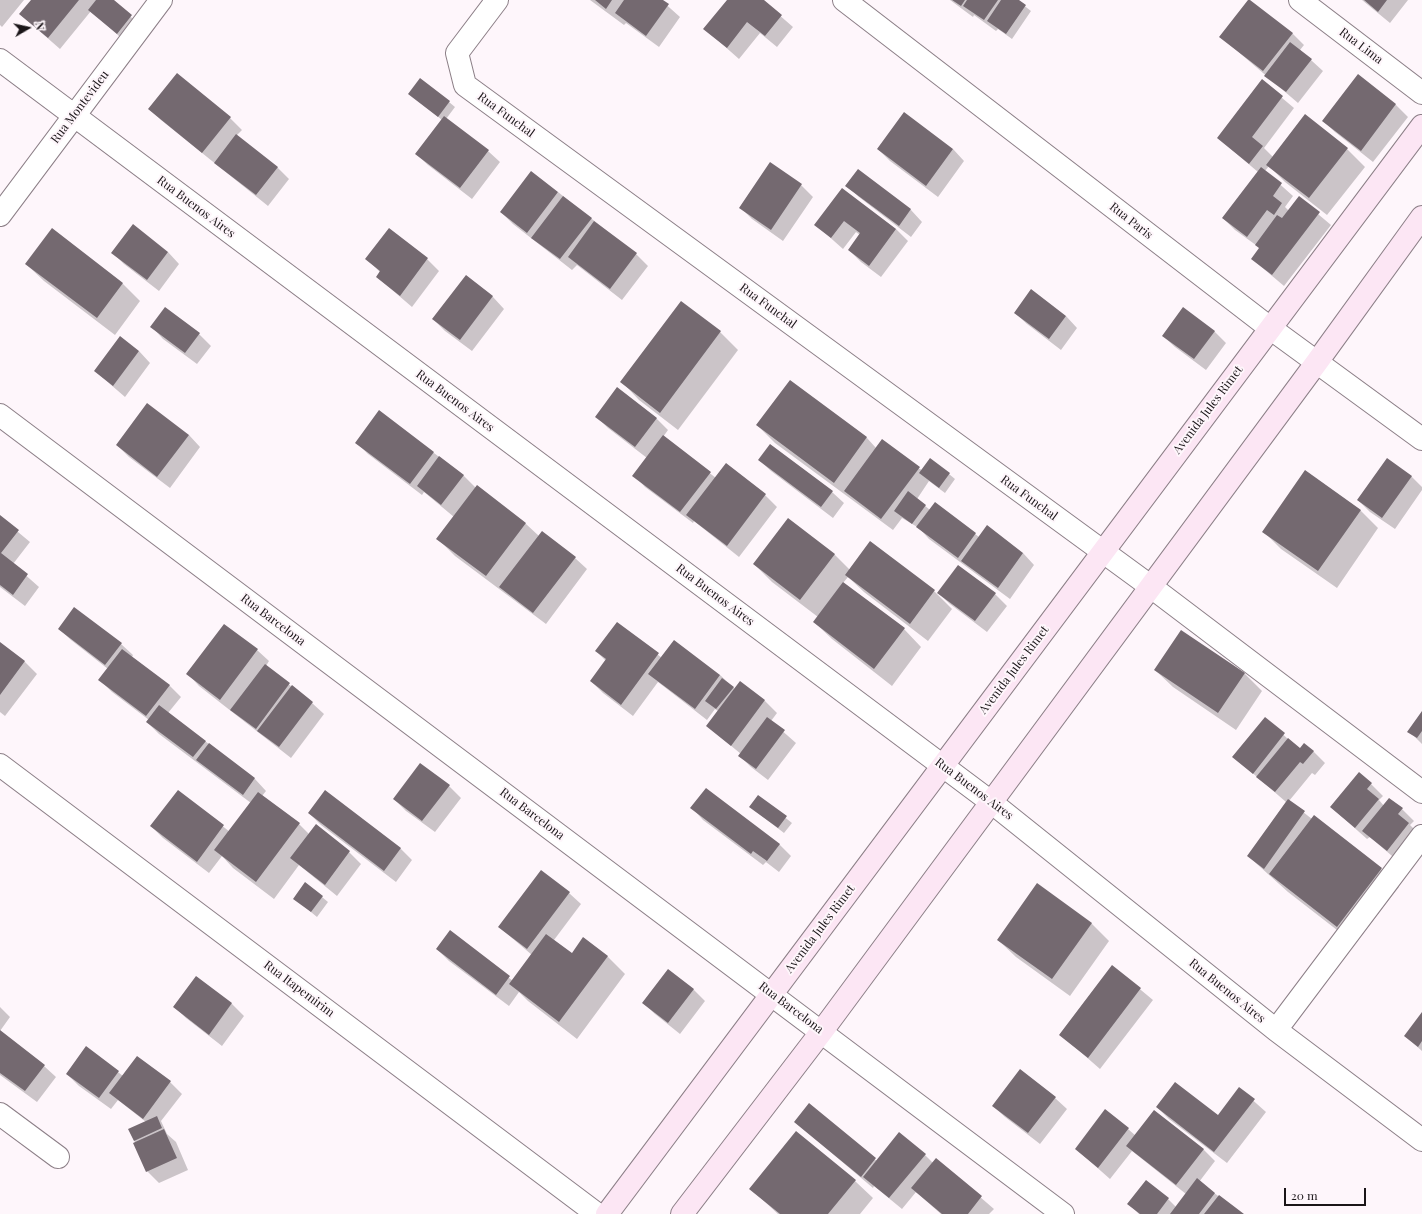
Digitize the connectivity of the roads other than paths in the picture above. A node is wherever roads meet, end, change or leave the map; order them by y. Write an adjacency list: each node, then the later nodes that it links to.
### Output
1 (161, 0): 7 (street, Rua Montevideu)
2 (497, 0): 15 (street, Rua Funchal)
3 (844, 0): 11 (street, Rua Paris)
4 (1300, 0): 6 (street, Rua Lima)
5 (0, 60): 7 (street, Rua Buenos Aires)
6 (1422, 93)
7 (74, 115): 9 (street, Rua Montevideu); 18 (street, Rua Buenos Aires)
8 (1422, 126): 11 (main road, Avenida Jules Rimet)
9 (0, 215)
10 (1422, 217): 12 (main road)
11 (1270, 328): 12 (street, Rua Paris); 15 (main road, Avenida Jules Rimet)
12 (1317, 362): 14 (street, Rua Paris); 16 (main road)
13 (0, 415): 22 (street, Rua Barcelona)
14 (1422, 439)
15 (1103, 552): 16 (street, Rua Funchal); 18 (main road, Avenida Jules Rimet)
16 (1150, 586): 19 (street, Rua Funchal); 20 (main road)
17 (0, 765): 28 (street, Rua Itapemirim)
18 (943, 766): 20 (street, Rua Buenos Aires); 22 (main road, Avenida Jules Rimet)
19 (1422, 792)
20 (991, 802): 23 (street, Rua Buenos Aires); 24 (main road)
21 (1422, 836): 23 (street)
22 (771, 994): 24 (street, Rua Barcelona); 29 (main road, Avenida Jules Rimet)
23 (1276, 1030): 26 (street, Rua Buenos Aires)
24 (822, 1031): 30 (main road); 31 (street, Rua Barcelona)
25 (0, 1114): 27 (street)
26 (1422, 1140)
27 (58, 1157)
28 (598, 1214)
29 (607, 1214)
30 (682, 1214)
31 (1063, 1214)

